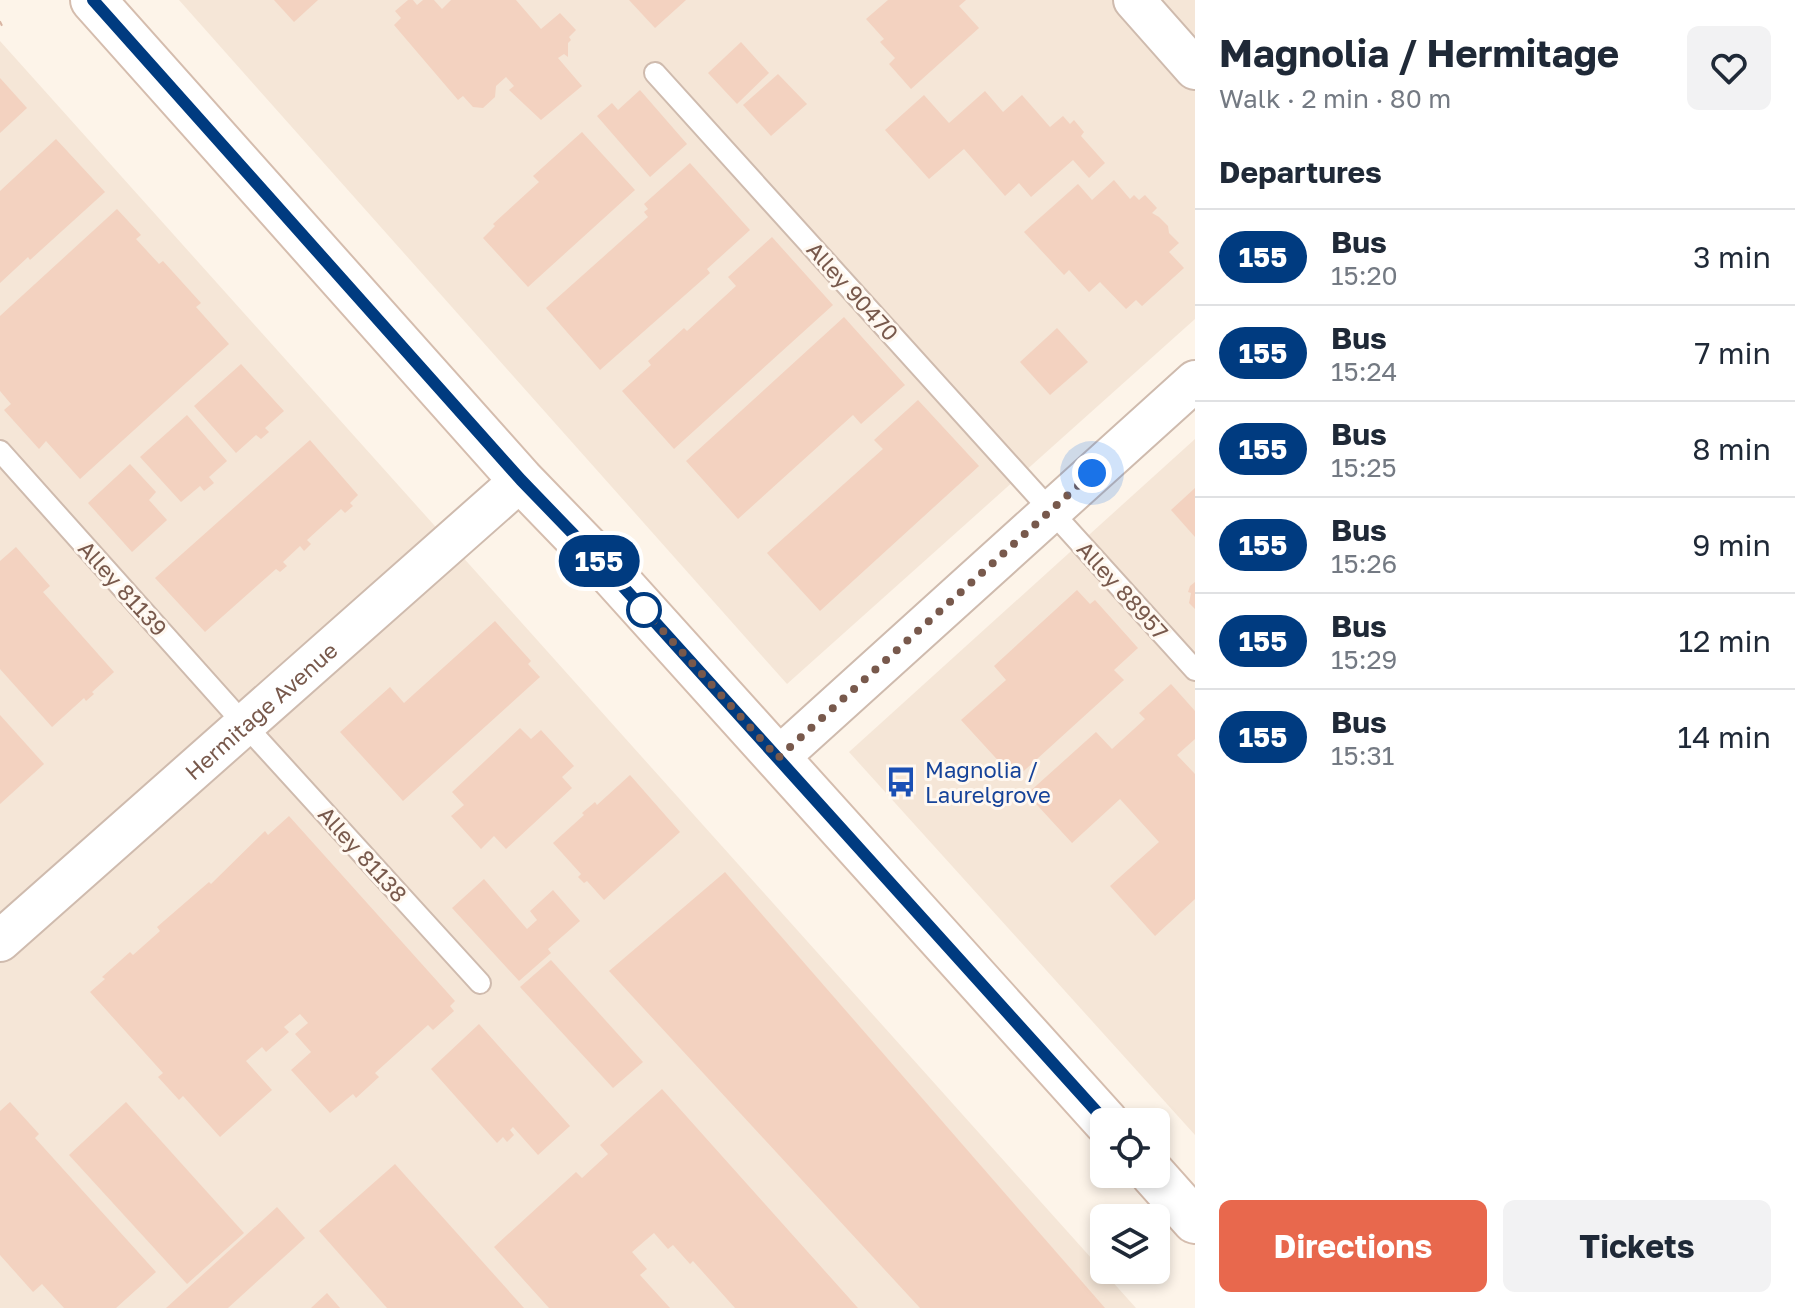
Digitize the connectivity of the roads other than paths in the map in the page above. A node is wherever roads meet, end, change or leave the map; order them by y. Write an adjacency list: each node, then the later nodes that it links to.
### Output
1 (93, 0): 7 (main road)
2 (1134, 0): 3 (street)
3 (1195, 69)
4 (655, 73): 8 (lane, Alley 90470)
5 (1195, 381): 8 (street)
6 (0, 451): 10 (lane, Alley 81139)
7 (521, 480): 10 (street, Hermitage Avenue); 11 (main road)
8 (1051, 510): 9 (lane, Alley 88957); 11 (street)
9 (1195, 670)
10 (245, 725): 12 (street, Hermitage Avenue); 13 (lane, Alley 81138)
11 (778, 758): 14 (main road)
12 (0, 941)
13 (480, 983)
14 (1093, 1108)
15 (1166, 1188): 16 (main road)
16 (1195, 1221)

